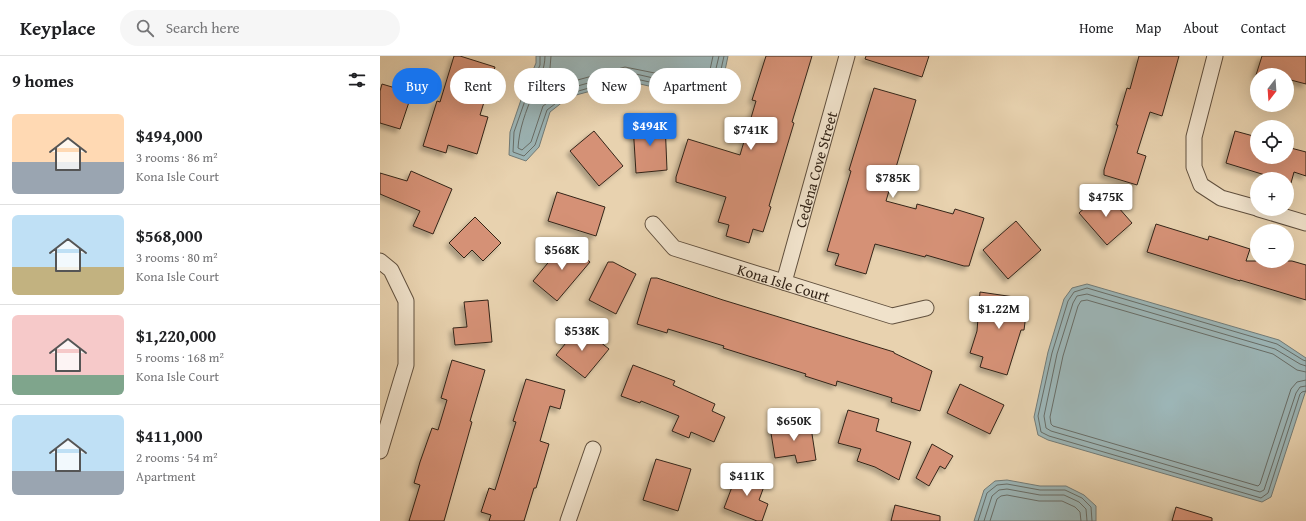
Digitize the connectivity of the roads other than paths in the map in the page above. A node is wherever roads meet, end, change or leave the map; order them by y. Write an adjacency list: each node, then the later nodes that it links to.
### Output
1 (847, 56): 8 (street, Cedena Cove Street)
2 (1215, 56): 3 (street)
3 (1250, 207)
4 (1282, 216): 5 (street)
5 (1306, 223)
6 (653, 224): 8 (street, Kona Isle Court)
7 (380, 261): 11 (street)
8 (784, 282): 9 (street, Kona Isle Court)
9 (926, 308)
10 (593, 448): 12 (street)
11 (380, 451)
12 (568, 521)

